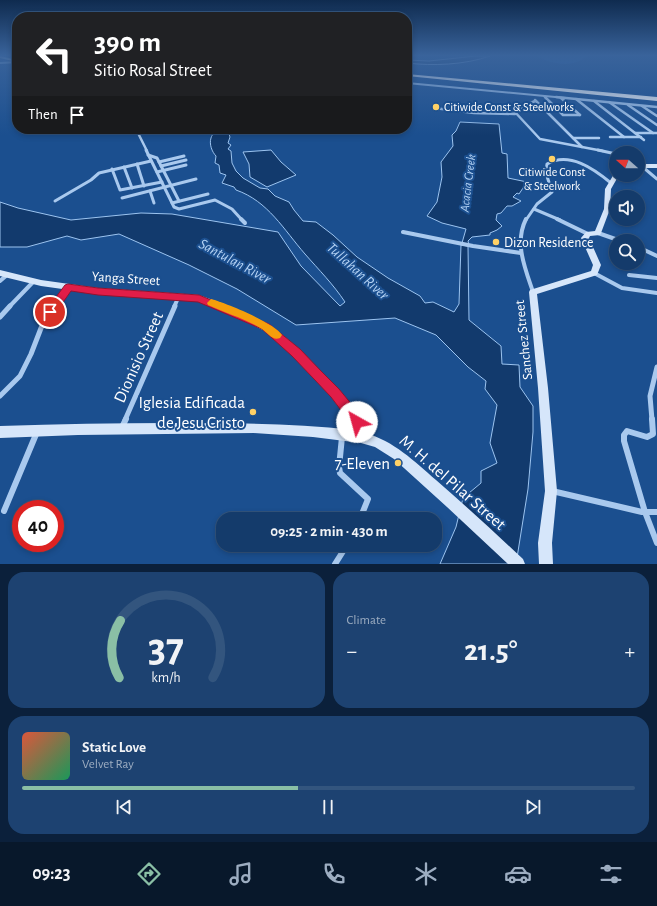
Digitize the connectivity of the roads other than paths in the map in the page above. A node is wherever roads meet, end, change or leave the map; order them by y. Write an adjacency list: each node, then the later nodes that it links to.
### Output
1 (456, 82): 8 (highway)
2 (480, 82): 8 (highway)
3 (412, 83): 4 (street)
4 (534, 95): 5 (street); 9 (street)
5 (544, 96): 6 (street); 6 (street)
6 (560, 98): 7 (street)
7 (576, 99): 10 (street); 26 (street)
8 (657, 100)
9 (535, 101): 28 (street); 31 (street)
10 (593, 101): 11 (street); 21 (street)
11 (609, 102): 12 (street); 22 (street)
12 (626, 104): 13 (street); 18 (street)
13 (641, 105): 14 (street); 17 (street)
14 (657, 107)
15 (434, 108): 16 (street)
16 (515, 114)
17 (657, 116)
18 (651, 121): 19 (street); 20 (street)
19 (657, 121)
20 (657, 125)
21 (635, 133): 22 (street); 27 (street)
22 (653, 133): 23 (street)
23 (657, 133)
24 (138, 134): 33 (street)
25 (610, 137): 26 (street)
26 (624, 137): 27 (street)
27 (641, 137): 30 (street)
28 (573, 138): 29 (street); 31 (street)
29 (599, 138)
30 (644, 140)
31 (582, 148): 32 (street)
32 (609, 153)
33 (148, 155): 36 (street); 37 (street)
34 (184, 156): 37 (street)
35 (186, 160): 41 (street)
36 (151, 161): 38 (street); 47 (street)
37 (159, 162): 41 (street)
38 (137, 164): 43 (street); 52 (street)
39 (186, 165): 45 (street)
40 (645, 165): 42 (street)
41 (161, 166): 45 (street)
42 (657, 166)
43 (124, 167): 44 (street); 55 (street)
44 (112, 169): 55 (street); 59 (street)
45 (164, 170): 47 (street); 53 (street)
46 (645, 170): 49 (street)
47 (157, 172): 50 (street)
48 (196, 179): 53 (street)
49 (657, 179)
50 (162, 182): 52 (street); 54 (street)
51 (611, 183): 63 (street); 66 (street)
52 (144, 186): 55 (street)
53 (172, 186): 54 (street); 60 (street)
54 (164, 187): 56 (street); 62 (street)
55 (132, 188)
56 (150, 191): 58 (street); 61 (street)
57 (208, 194): 60 (street)
58 (122, 198)
59 (55, 201)
60 (179, 201): 62 (street)
61 (154, 203)
62 (172, 203): 64 (street)
63 (534, 209): 67 (street); 70 (street)
64 (245, 223)
65 (403, 232): 70 (street)
66 (598, 233): 67 (street); 68 (street)
67 (588, 234): 72 (street)
68 (609, 237)
69 (645, 250): 71 (street)
70 (521, 253): 78 (street)
71 (657, 256)
72 (594, 273): 78 (street, Sanchez Street); 79 (street)
73 (629, 275): 75 (street)
74 (2, 276): 76 (street, Yanga Street)
75 (657, 278)
76 (34, 281): 77 (street, Yanga Street); 81 (street)
77 (68, 287): 80 (street, Yanga Street); 83 (street)
78 (533, 292): 89 (street, Sanchez Street)
79 (657, 293)
80 (179, 296): 84 (street, Dionisio Street); 88 (street, Yanga Street)
81 (0, 317)
82 (657, 366): 92 (street)
83 (0, 396)
84 (121, 429): 85 (street, M. H. del Pilar Street); 87 (street, M. H. del Pilar Street)
85 (38, 430): 86 (street, M. H. del Pilar Street); 90 (street)
86 (0, 432)
87 (342, 434): 88 (street, M. H. del Pilar Street); 91 (street)
88 (361, 437): 97 (street, M. H. del Pilar Street)
89 (551, 491): 92 (street); 98 (street, Sanchez Street)
90 (4, 511)
91 (363, 512)
92 (645, 512): 93 (street); 94 (street)
93 (657, 512)
94 (657, 543)
95 (343, 552): 96 (street)
96 (335, 564)
97 (518, 564)
98 (546, 564)

